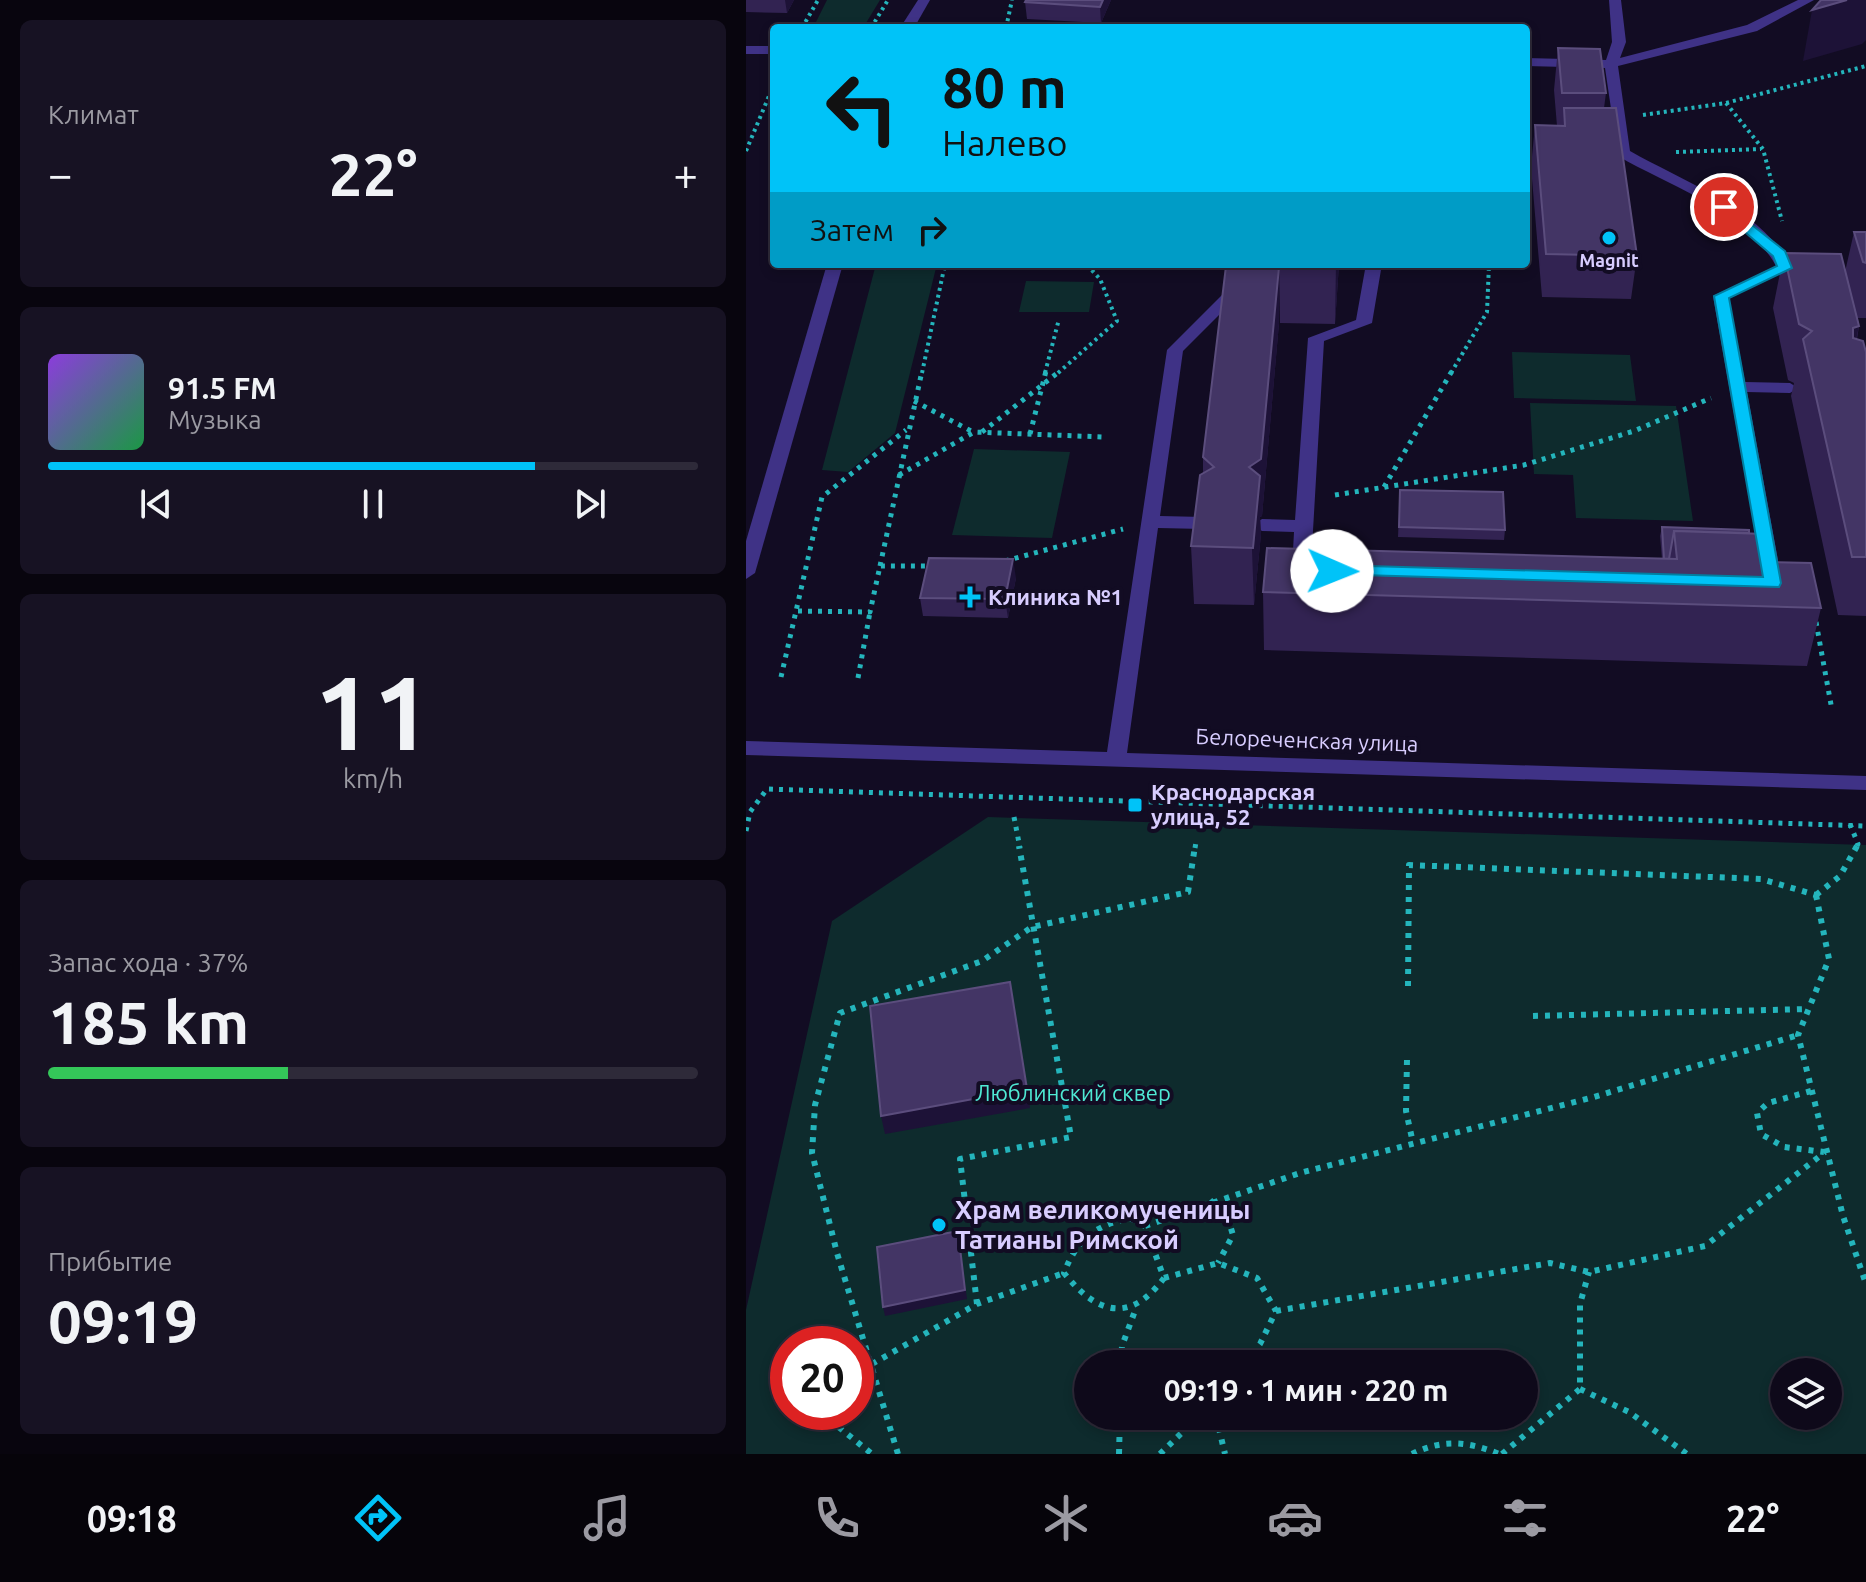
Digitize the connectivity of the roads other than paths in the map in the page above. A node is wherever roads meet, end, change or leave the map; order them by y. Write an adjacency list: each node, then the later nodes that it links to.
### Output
1 (924, 0): 4 (street)
2 (1615, 0): 8 (street)
3 (1808, 0): 8 (street)
4 (909, 24)
5 (746, 50): 6 (street)
6 (770, 50)
7 (1530, 62): 8 (street)
8 (1611, 64): 12 (street)
9 (834, 268): 19 (street)
10 (1246, 268): 14 (street)
11 (1373, 268): 17 (street)
12 (1737, 387): 13 (street); 20 (street)
13 (1790, 388)
14 (1151, 522): 15 (street); 22 (street)
15 (1204, 523)
16 (1262, 525): 17 (street)
17 (1304, 526): 18 (street)
18 (1332, 571)
19 (746, 573)
20 (1773, 583)
21 (746, 748): 22 (street, Белореченская улица)
22 (1116, 758): 23 (street, Белореченская улица)
23 (1866, 783)

